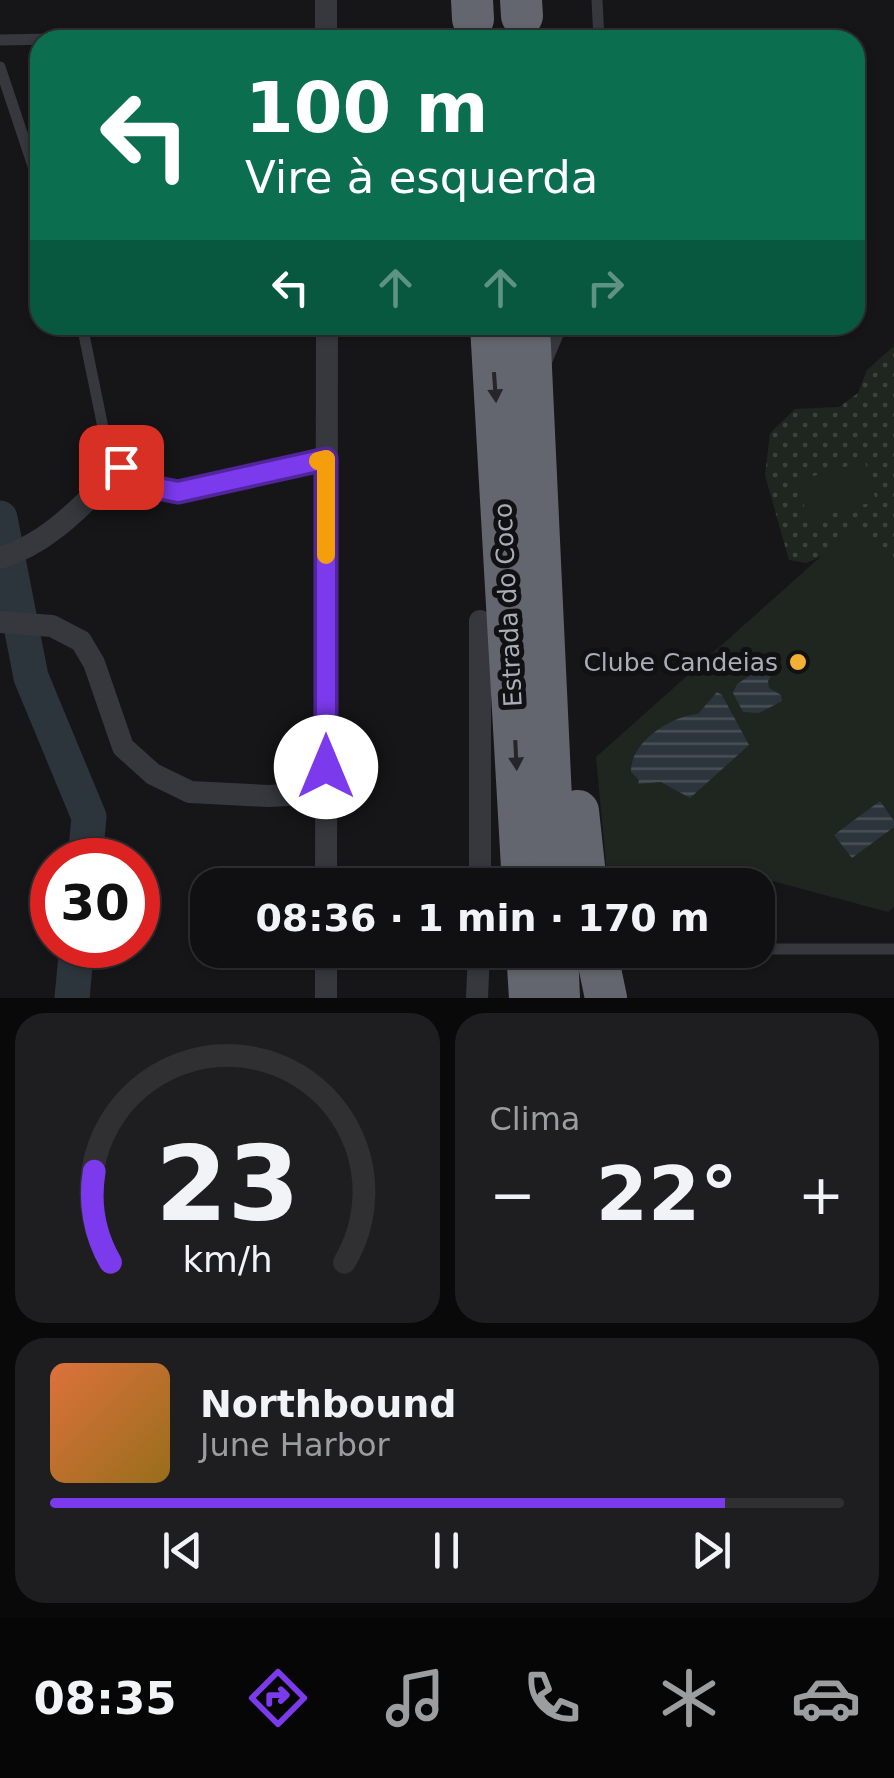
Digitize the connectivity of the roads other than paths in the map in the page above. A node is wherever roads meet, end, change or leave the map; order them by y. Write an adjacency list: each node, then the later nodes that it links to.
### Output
1 (326, 0): 3 (street)
2 (596, 0): 4 (lane)
3 (326, 30)
4 (598, 30)
5 (30, 39): 6 (lane)
6 (0, 40)
7 (0, 67): 8 (lane)
8 (30, 157)
9 (84, 335): 16 (lane)
10 (327, 335): 15 (street)
11 (492, 335): 24 (highway, Estrada do Coco, one-way to 24)
12 (530, 335): 14 (highway, Estrada do Coco)
13 (558, 335): 14 (lane)
14 (531, 400): 17 (highway, Estrada do Coco)
15 (326, 459): 16 (lane); 21 (street)
16 (121, 467): 18 (street)
17 (536, 501): 25 (highway, Estrada do Coco); 26 (highway)
18 (0, 558)
19 (0, 622): 21 (street)
20 (480, 622): 23 (street)
21 (326, 793): 22 (street)
22 (326, 868)
23 (480, 868)
24 (523, 868)
25 (553, 868)
26 (584, 868)
27 (775, 949): 28 (lane)
28 (894, 949)
29 (326, 968): 34 (street)
30 (478, 968): 35 (street)
31 (528, 968): 36 (highway)
32 (579, 968): 37 (highway)
33 (596, 968): 38 (highway)
34 (326, 998)
35 (477, 998)
36 (530, 998)
37 (559, 998)
38 (606, 998)

